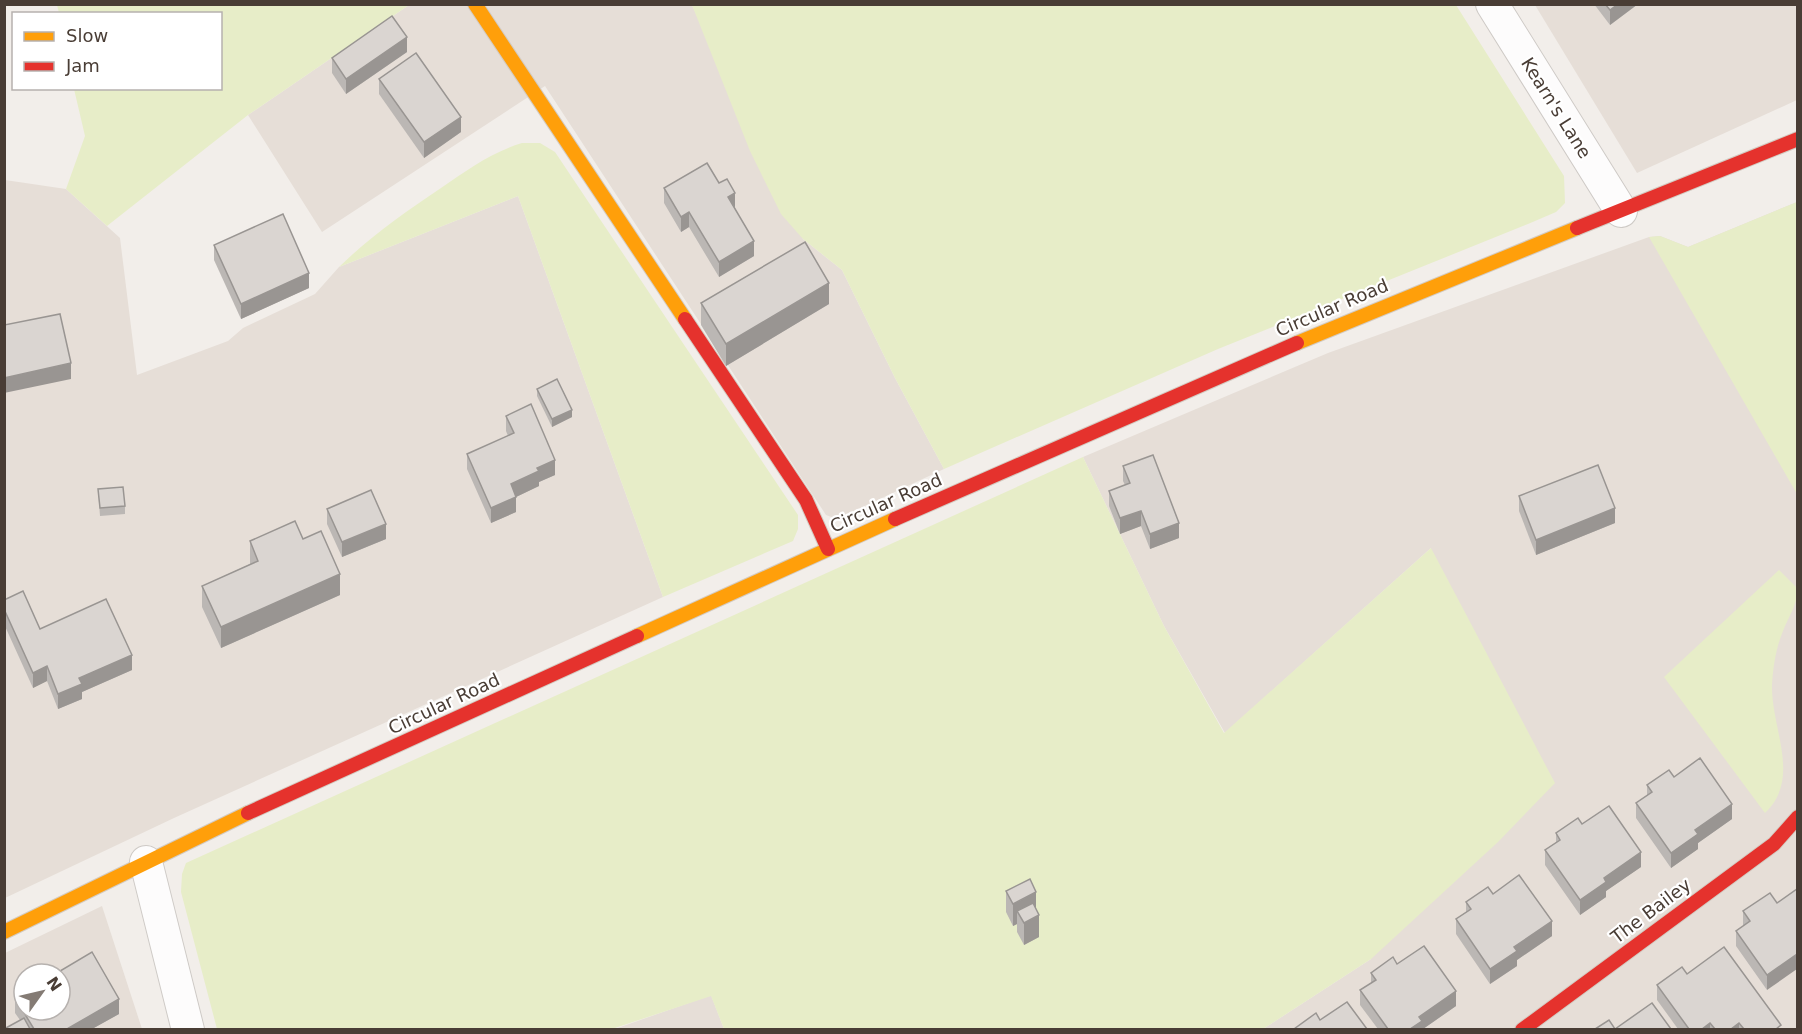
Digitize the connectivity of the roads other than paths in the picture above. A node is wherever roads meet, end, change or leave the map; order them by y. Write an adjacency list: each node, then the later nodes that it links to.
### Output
1 (475, 4): 5 (street)
2 (1492, 4): 4 (street, Kearn's Lane)
3 (1797, 140): 4 (street, Circular Road)
4 (1621, 211): 5 (street, Circular Road)
5 (828, 549): 7 (street, Circular Road)
6 (1797, 817): 10 (street, The Bailey)
7 (146, 862): 8 (street, Circular Road); 9 (street)
8 (4, 932)
9 (188, 1029)
10 (1522, 1029)

